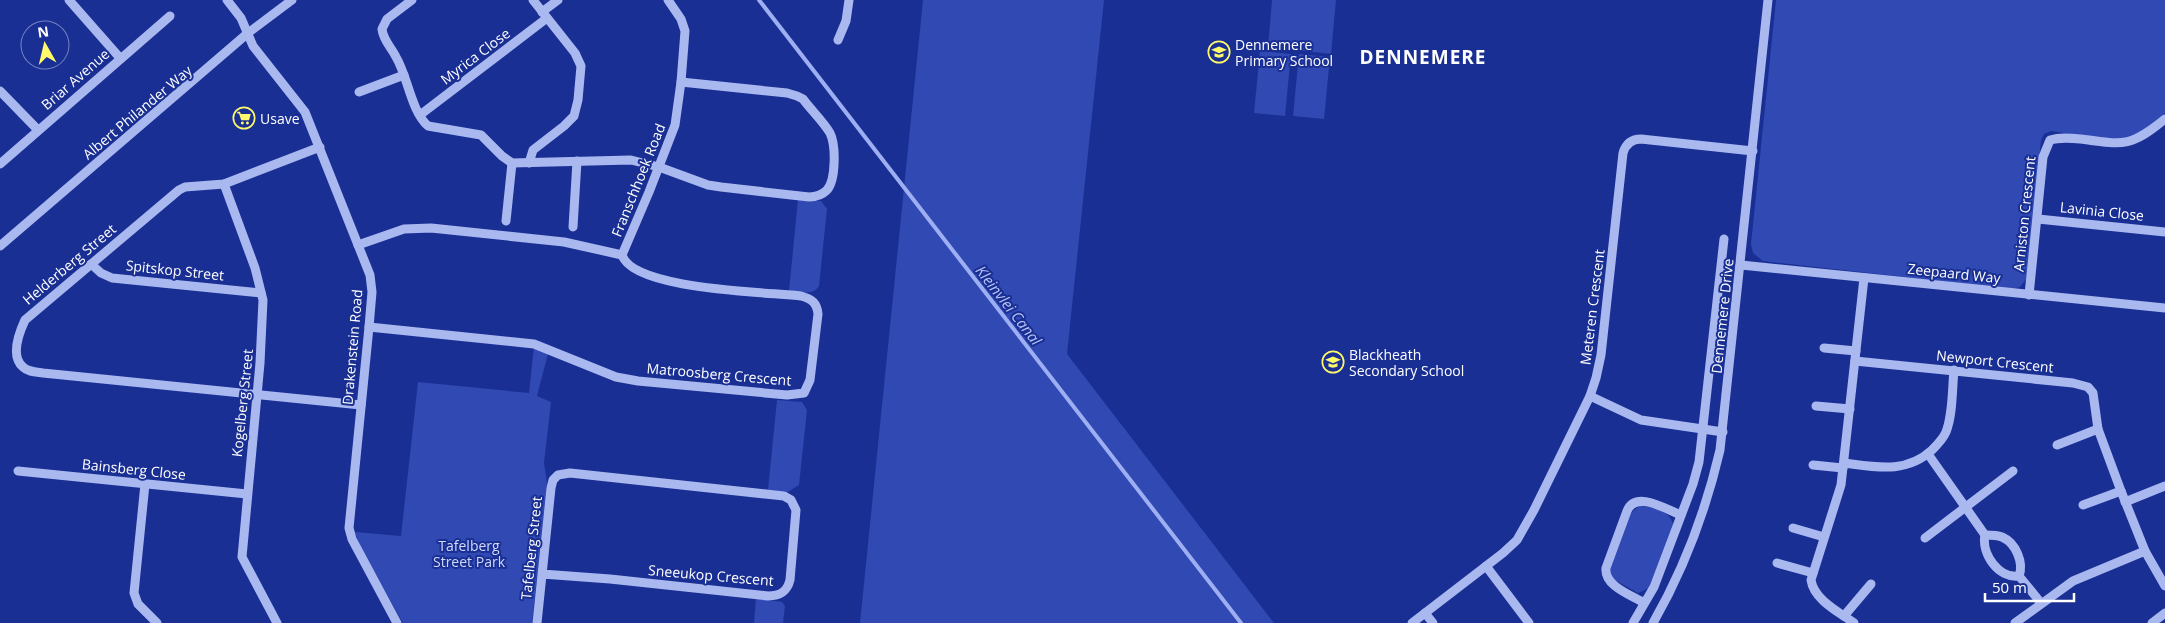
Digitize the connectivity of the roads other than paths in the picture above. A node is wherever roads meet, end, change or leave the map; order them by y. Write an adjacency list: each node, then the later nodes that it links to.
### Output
1 (69, 0): 14 (street)
2 (227, 0): 12 (street, Drakenstein Road)
3 (292, 0): 12 (street, Albert Philander Way)
4 (412, 0): 15 (street)
5 (534, 0): 10 (street)
6 (558, 0): 10 (street, Myrica Close)
7 (668, 0): 16 (street, Franschhoek Road)
8 (849, 0): 13 (street)
9 (1768, 0): 23 (street, Dennemere Drive)
10 (545, 15): 19 (street, Myrica Close); 26 (street)
11 (170, 16): 14 (street, Briar Avenue)
12 (248, 33): 22 (street, Drakenstein Road); 36 (street, Albert Philander Way)
13 (838, 40)
14 (120, 58): 21 (street, Briar Avenue)
15 (404, 75): 18 (street); 19 (street)
16 (681, 82): 28 (street, Franschhoek Road); 28 (street)
17 (0, 91): 21 (street)
18 (359, 92)
19 (420, 115): 25 (street)
20 (2165, 119): 30 (street, Arniston Crescent)
21 (38, 130): 27 (street, Briar Avenue)
22 (320, 147): 29 (street, Helderberg Street); 35 (street, Drakenstein Road)
23 (1752, 151): 39 (street, Dennemere Drive); 49 (street, Meteren Crescent)
24 (577, 161): 26 (street); 28 (street); 32 (street)
25 (512, 162): 26 (street); 31 (street)
26 (529, 163)
27 (0, 164)
28 (659, 167): 37 (street, Franschhoek Road)
29 (224, 184): 38 (street, Helderberg Street); 41 (street, Kogelberg Street)
30 (2038, 219): 33 (street, Lavinia Close); 42 (street, Arniston Crescent)
31 (506, 221)
32 (573, 227)
33 (2165, 231)
34 (1724, 239): 54 (street, Dennemere Drive)
35 (358, 245): 37 (street, Franschhoek Road); 44 (street, Drakenstein Road)
36 (0, 246)
37 (622, 256): 44 (street, Matroosberg Crescent)
38 (91, 264): 41 (street, Spitskop Street); 48 (street, Helderberg Street)
39 (1741, 265): 40 (street, Zeepaard Way); 55 (street, Dennemere Drive)
40 (1864, 278): 42 (street, Zeepaard Way); 46 (street)
41 (261, 293): 48 (street, Kogelberg Street)
42 (2029, 295): 43 (street, Zeepaard Way)
43 (2165, 308)
44 (369, 327): 50 (street, Drakenstein Road)
45 (1824, 348): 46 (street, Newport Crescent)
46 (1855, 356): 47 (street, Newport Crescent); 52 (street)
47 (1954, 370): 53 (street, Newport Crescent); 57 (street)
48 (256, 395): 50 (street, Helderberg Street); 66 (street, Kogelberg Street)
49 (1590, 396): 54 (street); 77 (street, Meteren Crescent)
50 (361, 405): 90 (street, Drakenstein Road)
51 (1816, 406): 52 (street)
52 (1850, 409): 59 (street)
53 (2098, 429): 56 (street); 65 (street, Newport Crescent)
54 (1704, 430): 55 (street); 70 (street, Dennemere Drive)
55 (1723, 432): 96 (street, Dennemere Drive)
56 (2058, 446)
57 (1928, 454): 59 (street); 69 (street)
58 (1813, 465): 59 (street)
59 (1844, 465): 73 (street)
60 (18, 471): 63 (street, Bainsberg Close)
61 (2013, 471): 69 (street)
62 (556, 477): 79 (street, Tafelberg Street); 79 (street, Sneeukop Crescent)
63 (145, 484): 66 (street, Bainsberg Close); 88 (street)
64 (2165, 486): 67 (street)
65 (2121, 491): 67 (street, Newport Crescent); 68 (street)
66 (247, 494): 89 (street, Kogelberg Street)
67 (2125, 502): 75 (street, Newport Crescent)
68 (2083, 506)
69 (1966, 507): 72 (street); 74 (street)
70 (1681, 515): 83 (street, Dennemere Drive); 83 (street)
71 (1793, 528): 73 (street)
72 (1986, 535): 80 (street); 80 (street)
73 (1824, 538): 78 (street)
74 (1925, 538)
75 (2146, 551): 82 (street, Newport Crescent); 84 (street)
76 (1777, 563): 78 (street)
77 (1486, 566): 85 (street, Meteren Crescent); 94 (street)
78 (1813, 572): 87 (street)
79 (542, 574): 91 (street, Tafelberg Street)
80 (2019, 576): 84 (street)
81 (1871, 584): 87 (street)
82 (2165, 586)
83 (1644, 603): 95 (street, Dennemere Drive)
84 (2041, 603): 98 (street)
85 (1425, 613): 92 (street, Meteren Crescent); 93 (street)
86 (2165, 613): 99 (street)
87 (1844, 616): 97 (street)
88 (157, 623)
89 (277, 623)
90 (396, 623)
91 (537, 623)
92 (1412, 623)
93 (1433, 623)
94 (1529, 623)
95 (1632, 623)
96 (1653, 623)
97 (1854, 623)
98 (2015, 623)
99 (2152, 623)

